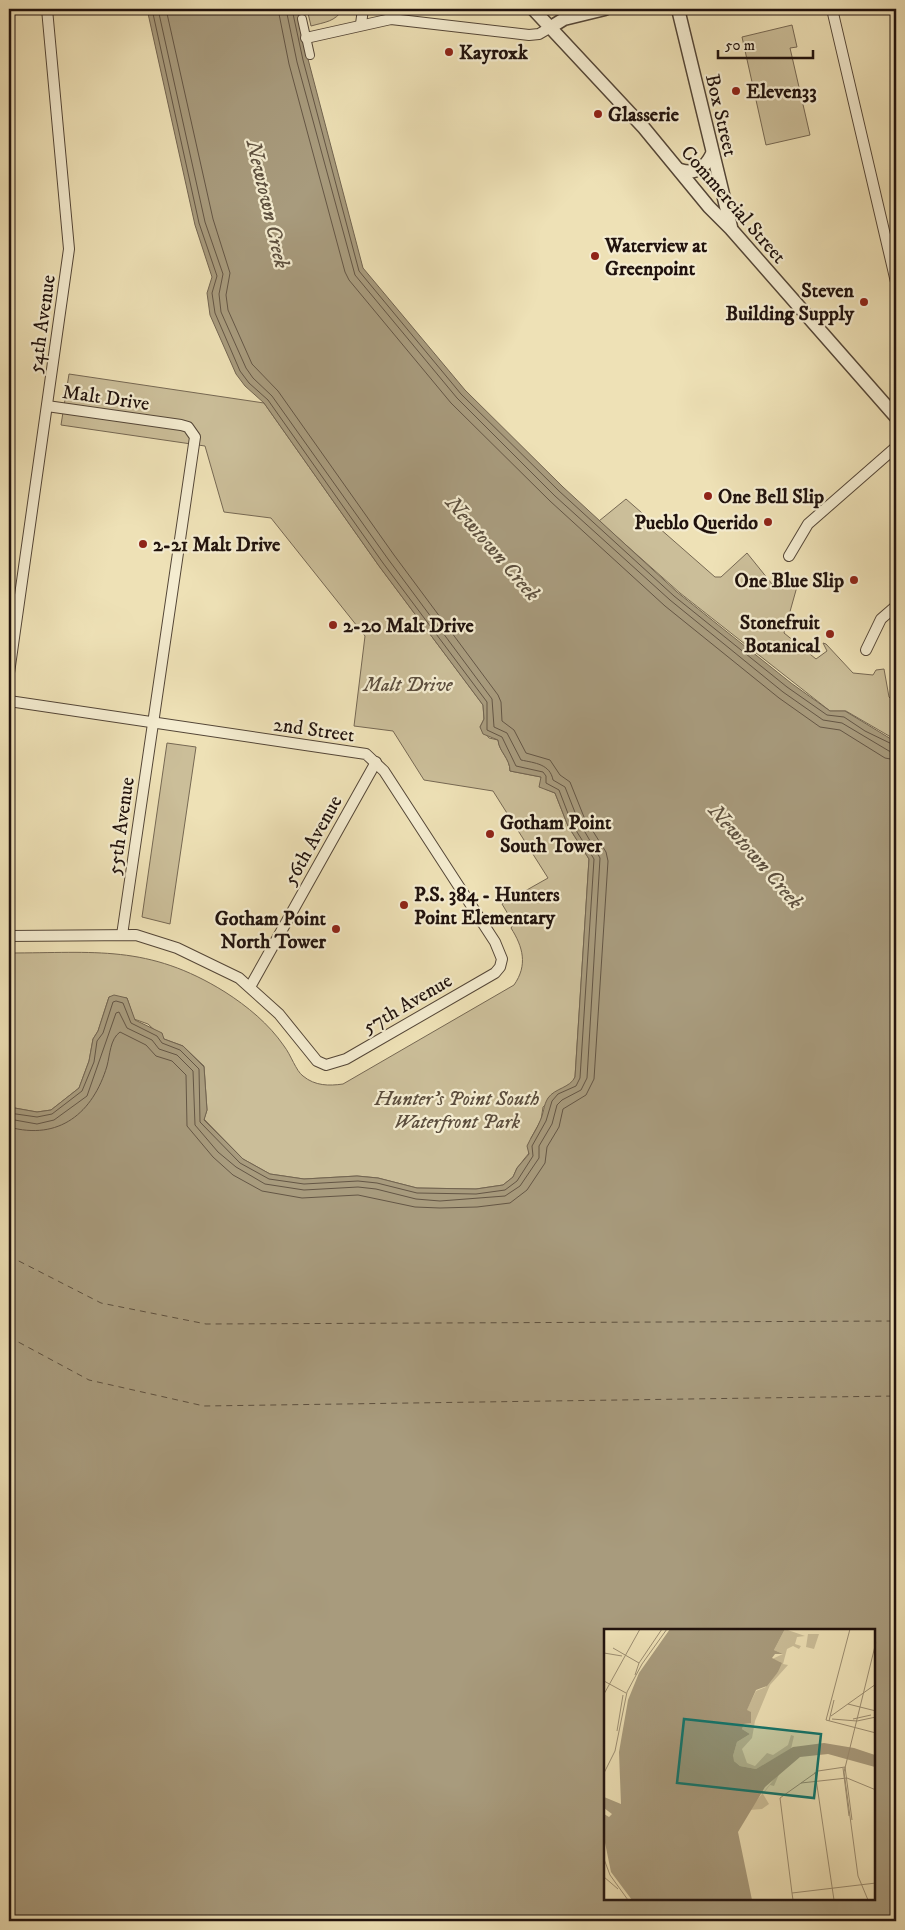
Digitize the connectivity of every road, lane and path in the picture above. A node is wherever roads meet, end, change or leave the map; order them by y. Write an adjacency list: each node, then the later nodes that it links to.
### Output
1 (47, 9): 16 (street, 54th Avenue)
2 (363, 9): 8 (street)
3 (605, 9): 9 (street)
4 (678, 9): 12 (street, Box Street)
5 (832, 9): 15 (street)
6 (537, 13): 9 (street, Commercial Street)
7 (302, 19): 10 (street)
8 (361, 24): 9 (street); 10 (street)
9 (551, 27): 13 (street, Commercial Street)
10 (306, 38): 11 (street)
11 (310, 55)
12 (712, 154): 13 (street); 14 (street, Box Street)
13 (680, 170): 14 (street, Commercial Street)
14 (731, 229): 17 (street, Commercial Street)
15 (896, 282)
16 (47, 406): 22 (street, 54th Avenue); 24 (street, Malt Drive)
17 (896, 417)
18 (896, 447): 19 (street)
19 (790, 556)
20 (896, 606): 21 (street)
21 (866, 650)
22 (9, 673)
23 (9, 701): 24 (street, 2nd Street)
24 (152, 723): 25 (street, 2nd Street); 26 (street, 55th Avenue)
25 (376, 762): 28 (street, 2nd Street); 29 (street, 56th Avenue)
26 (122, 935): 27 (street); 29 (street)
27 (9, 936)
28 (502, 964): 29 (street, 57th Avenue)
29 (250, 988)

